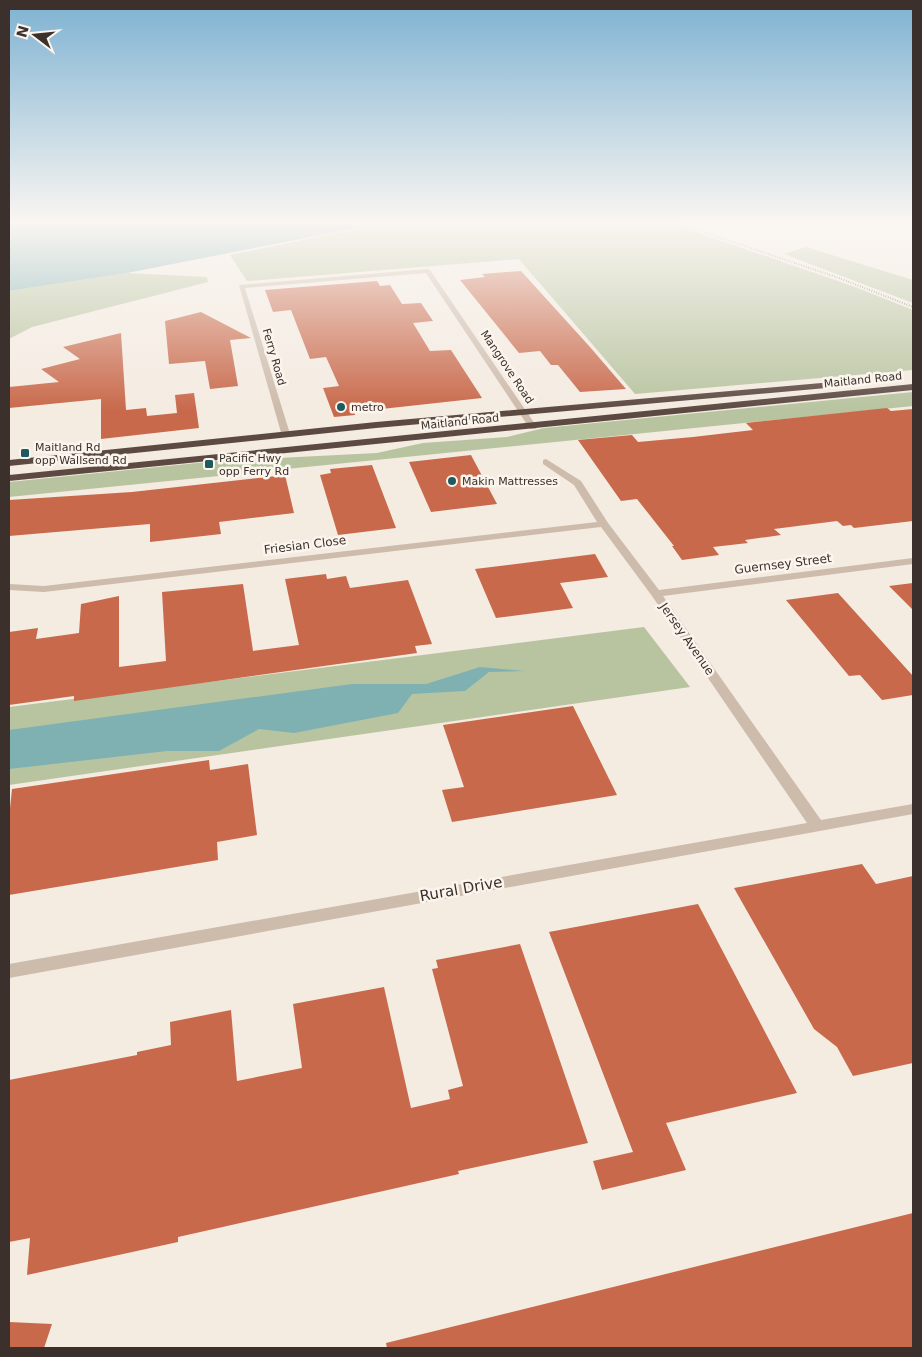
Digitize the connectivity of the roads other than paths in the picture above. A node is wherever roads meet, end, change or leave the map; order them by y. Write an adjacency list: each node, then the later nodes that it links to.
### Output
1 (262, 284): 7 (street, Ferry Road)
2 (437, 284): 5 (street, Mangrove Road)
3 (913, 378): 5 (highway, Maitland Road)
4 (913, 387): 6 (highway, Maitland Road)
5 (523, 411): 6 (street, Mangrove Road); 7 (highway, Maitland Road)
6 (533, 427): 10 (highway, Maitland Road)
7 (285, 434): 9 (highway, Maitland Road)
8 (546, 462): 11 (street, Jersey Avenue)
9 (9, 463)
10 (9, 478)
11 (604, 524): 13 (street, Friesian Close); 14 (street, Jersey Avenue)
12 (913, 561): 14 (street, Guernsey Street)
13 (9, 587)
14 (656, 594): 16 (street, Jersey Avenue)
15 (913, 809): 16 (street, Rural Drive)
16 (817, 826): 17 (street, Rural Drive)
17 (9, 970)

